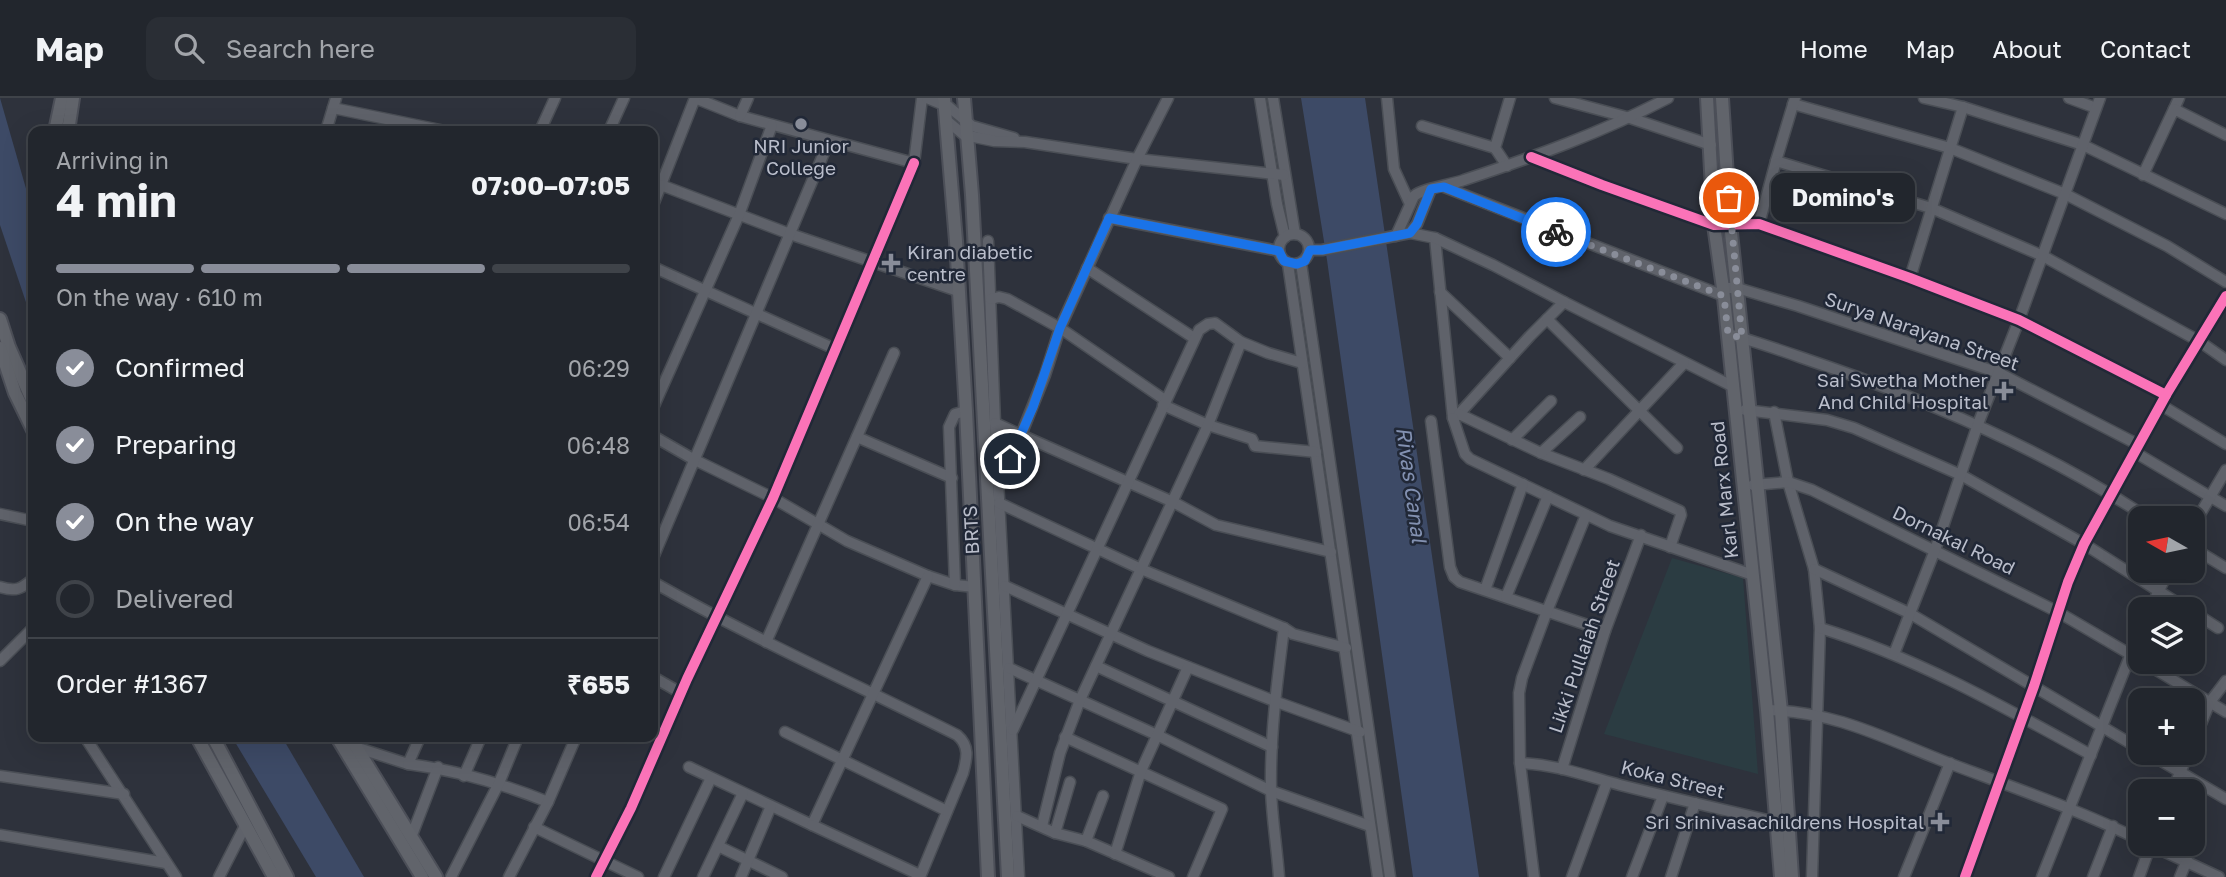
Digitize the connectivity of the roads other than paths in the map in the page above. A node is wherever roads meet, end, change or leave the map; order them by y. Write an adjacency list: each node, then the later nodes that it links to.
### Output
1 (62, 98): 33 (main road)
2 (73, 98): 34 (main road)
3 (555, 98): 38 (street)
4 (624, 98): 39 (street)
5 (695, 98): 27 (street); 57 (street)
6 (748, 98): 27 (street)
7 (925, 98): 21 (street); 52 (street)
8 (964, 98): 31 (main road, BRTS)
9 (1168, 98): 50 (street)
10 (1260, 98): 54 (street)
11 (1273, 98): 55 (street)
12 (1387, 98): 62 (street)
13 (1510, 98): 47 (street)
14 (1555, 98): 29 (street)
15 (1668, 98): 29 (street)
16 (1707, 98): 45 (main road, Karl Marx Road)
17 (1722, 98): 67 (main road, Karl Marx Road)
18 (1924, 98): 24 (street)
19 (2069, 98): 25 (street)
20 (2179, 98): 26 (street)
21 (945, 101): 30 (main road); 31 (street)
22 (1794, 101): 48 (street); 51 (street)
23 (334, 103): 28 (street); 35 (street)
24 (1958, 103): 46 (street); 48 (street)
25 (2098, 103): 46 (street)
26 (2174, 109): 41 (street); 56 (street)
27 (740, 116): 32 (street)
28 (385, 118): 36 (street); 37 (street)
29 (1630, 118): 45 (street); 49 (street)
30 (947, 120): 42 (street); 87 (main road)
31 (966, 122): 42 (main road, BRTS); 44 (street)
32 (772, 125): 43 (street); 65 (street)
33 (56, 126)
34 (69, 126)
35 (327, 126)
36 (383, 126)
37 (422, 126)
38 (543, 126)
39 (611, 126)
40 (1422, 126): 47 (street)
41 (2226, 135)
42 (968, 136): 44 (street); 313 (main road, BRTS)
43 (829, 141): 52 (street); 71 (street)
44 (1025, 142): 50 (street)
45 (1711, 145): 69 (main road, Karl Marx Road)
46 (2083, 145): 56 (street); 61 (street)
47 (1494, 148): 53 (street)
48 (1950, 148): 61 (street); 63 (street)
49 (1531, 157): 53 (street); 69 (street)
50 (1137, 159): 54 (street); 66 (street)
51 (1776, 161): 63 (street); 68 (street)
52 (914, 163): 79 (street)
53 (1507, 166): 59 (street)
54 (1272, 174): 55 (street); 72 (street)
55 (1284, 175): 72 (street)
56 (2143, 175): 64 (street)
57 (658, 181)
58 (658, 183): 65 (street)
59 (1444, 187): 60 (street); 90 (street)
60 (1431, 189): 62 (street); 70 (street)
61 (2065, 194): 78 (street); 85 (street)
62 (1410, 205): 73 (street)
63 (1931, 208): 78 (street); 84 (street)
64 (2226, 214)
65 (739, 215): 71 (street); 88 (street)
66 (1109, 218): 77 (street); 82 (street)
67 (1730, 223): 68 (street); 69 (street); 86 (main road, Karl Marx Road)
68 (1759, 224): 84 (street)
69 (1714, 225): 90 (main road, Karl Marx Road)
70 (1410, 233): 73 (street); 74 (street)
71 (790, 234): 79 (street); 94 (street)
72 (1290, 235): 76 (street); 77 (street)
73 (1393, 237): 76 (street)
74 (1435, 238): 89 (street); 93 (street)
75 (988, 241): 92 (street)
76 (1310, 250): 80 (street)
77 (1279, 251): 81 (street)
78 (2042, 256): 97 (street); 102 (street)
79 (872, 263): 87 (street); 105 (street)
80 (1301, 263): 81 (street); 230 (street)
81 (1289, 264): 109 (street)
82 (1087, 268): 98 (street); 100 (street)
83 (658, 269): 88 (street)
84 (1910, 278): 97 (street)
85 (2226, 282)
86 (1737, 288): 90 (street, Surya Narayana Street); 101 (main road, Karl Marx Road); 111 (street, Surya Narayana Street)
87 (958, 291): 120 (main road)
88 (706, 292): 94 (street); 114 (street)
89 (1440, 292): 107 (street); 123 (street)
90 (1723, 292): 99 (main road, Karl Marx Road)
91 (2226, 296): 102 (street)
92 (991, 299): 98 (street); 127 (street)
93 (1564, 302): 96 (street); 110 (street)
94 (757, 314): 105 (street); 139 (street)
95 (0, 319): 113 (main road)
96 (1547, 319): 107 (street); 121 (street)
97 (2019, 320): 111 (street); 115 (street)
98 (1060, 328): 117 (street); 130 (street)
99 (1728, 334): 101 (street); 112 (main road, Karl Marx Road)
100 (1194, 338): 103 (street); 117 (street)
101 (1742, 338): 119 (main road, Karl Marx Road); 128 (street)
102 (2199, 341): 108 (street); 115 (street)
103 (1241, 342): 109 (street); 129 (street)
104 (0, 348): 125 (main road)
105 (835, 349): 153 (street)
106 (894, 354): 131 (street)
107 (1510, 358): 123 (street)
108 (2226, 360)
109 (1302, 363): 137 (street)
110 (1684, 363): 112 (street); 121 (street)
111 (1999, 373): 128 (street); 136 (street, Surya Narayana Street)
112 (1732, 386): 118 (main road, Karl Marx Road)
113 (28, 391)
114 (658, 397)
115 (2164, 400): 134 (street); 136 (street)
116 (1551, 401): 133 (street)
117 (1164, 402): 129 (street); 145 (street)
118 (1734, 410): 119 (street); 149 (main road, Karl Marx Road)
119 (1749, 410): 122 (street); 148 (main road, Karl Marx Road)
120 (966, 411): 143 (street); 182 (main road)
121 (1640, 411): 135 (street); 140 (street)
122 (1773, 412): 142 (street); 146 (street)
123 (1456, 416): 133 (street); 147 (street)
124 (1580, 417): 138 (street)
125 (28, 420)
126 (1431, 421): 183 (street)
127 (995, 423): 130 (street); 144 (street)
128 (1978, 424): 142 (street); 150 (street)
129 (1208, 425): 137 (street); 154 (street)
130 (1021, 435): 144 (street); 145 (street)
131 (857, 437): 143 (street); 162 (street)
132 (658, 439): 139 (street)
133 (1512, 440): 138 (street)
134 (2226, 444)
135 (1677, 448)
136 (2137, 449): 150 (street); 152 (street, Surya Narayana Street)
137 (1316, 452): 169 (street)
138 (1541, 453): 140 (street)
139 (693, 459): 153 (street); 165 (street)
140 (1584, 470): 166 (street)
141 (2226, 470): 152 (street)
142 (1961, 475): 164 (street); 168 (street)
143 (952, 478): 179 (street)
144 (999, 482): 155 (street)
145 (1128, 482): 154 (street); 167 (street)
146 (1788, 482): 148 (street, Dornakal Road); 168 (street, Dornakal Road); 173 (street)
147 (1522, 484): 151 (street); 183 (street)
148 (1757, 484): 149 (street, Dornakal Road); 221 (main road, Karl Marx Road)
149 (1742, 486): 174 (main road, Karl Marx Road)
150 (2111, 494): 156 (street); 164 (street)
151 (1548, 496): 160 (street); 185 (street)
152 (2210, 496): 157 (street); 158 (street, Surya Narayana Street)
153 (773, 498): 162 (street); 192 (street)
154 (1173, 502): 169 (street); 172 (street)
155 (999, 503): 167 (street); 180 (street)
156 (2130, 506)
157 (2204, 506)
158 (2226, 506)
159 (0, 514): 161 (street)
160 (1586, 515): 163 (street); 188 (street)
161 (28, 520)
162 (818, 525): 175 (street); 200 (street)
163 (1641, 535): 166 (street); 197 (street, Likki Pullaiah Street)
164 (2084, 544): 184 (street); 190 (street)
165 (658, 546)
166 (1670, 547): 174 (street)
167 (1098, 549): 172 (street); 191 (street)
168 (1935, 550): 189 (street); 190 (street, Dornakal Road)
169 (1331, 552): 201 (street)
170 (2205, 555): 171 (street)
171 (2226, 568)
172 (1141, 569): 194 (street); 199 (street)
173 (1814, 569): 189 (street); 195 (street)
174 (1753, 575): 220 (main road, Karl Marx Road)
175 (928, 576): 179 (street); 215 (street)
176 (28, 583): 181 (street)
177 (2162, 583): 184 (street)
178 (658, 585): 192 (street)
179 (955, 585): 182 (street)
180 (1005, 586): 191 (street); 208 (street)
181 (0, 587)
182 (975, 587): 312 (main road)
183 (1485, 590): 185 (street)
184 (2158, 591): 186 (street); 187 (street)
185 (1506, 597): 188 (street)
186 (2155, 597)
187 (2168, 597)
188 (1547, 611): 197 (street); 247 (street)
189 (1909, 612): 203 (street); 213 (street)
190 (2058, 612): 202 (street, Dornakal Road); 213 (street)
191 (1068, 614): 199 (street); 211 (street)
192 (716, 617): 200 (street); 214 (street)
193 (2205, 620): 196 (street)
194 (1284, 628): 201 (street); 217 (street)
195 (1820, 628): 203 (street); 223 (street)
196 (2218, 628)
197 (1605, 631): 254 (street, Likki Pullaiah Street)
198 (28, 633): 205 (street)
199 (1111, 634): 206 (street); 207 (street)
200 (766, 642): 215 (street)
201 (1346, 648): 229 (street)
202 (2128, 652)
203 (1894, 654): 225 (street)
204 (2128, 658): 226 (street)
205 (0, 662)
206 (1096, 666): 216 (street); 218 (street)
207 (1188, 667): 217 (street); 218 (street)
208 (1009, 668): 211 (street); 228 (street)
209 (2164, 674): 219 (street, Dornakal Road)
210 (658, 680): 214 (street)
211 (1037, 680): 216 (street); 228 (street)
212 (2226, 681): 219 (street)
213 (2034, 686): 225 (street); 226 (street)
214 (681, 693): 295 (street)
215 (874, 693): 246 (street); 275 (street)
216 (1080, 700): 231 (street); 232 (street)
217 (1274, 701): 229 (street); 244 (street)
218 (1173, 702): 231 (street); 244 (street)
219 (2210, 702): 222 (street, Dornakal Road); 224 (street)
220 (1767, 710): 221 (street); 277 (main road, Karl Marx Road)
221 (1781, 710): 223 (street); 325 (main road, Karl Marx Road)
222 (2226, 712)
223 (1816, 714): 248 (street); 326 (street)
224 (2205, 714)
225 (2022, 717): 245 (street); 263 (street)
226 (2102, 726): 243 (street); 245 (street)
227 (785, 732): 246 (street)
228 (1012, 732): 276 (street)
229 (1356, 732): 230 (street); 281 (street)
230 (1369, 733): 319 (street)
231 (1157, 735): 255 (street); 265 (street)
232 (1065, 737): 255 (street); 280 (street)
233 (88, 742): 267 (street)
234 (200, 742): 279 (main road)
235 (216, 742): 301 (main road)
236 (340, 742): 302 (main road)
237 (356, 742): 287 (main road)
238 (359, 742): 249 (street)
239 (418, 742): 249 (street)
240 (479, 742): 258 (street)
241 (516, 742): 264 (street)
242 (574, 742): 271 (street)
243 (2128, 742)
244 (1272, 747): 265 (street)
245 (2091, 755): 274 (street)
246 (842, 761): 275 (street); 278 (street)
247 (1520, 763): 254 (street, Koka Street); 320 (street)
248 (1950, 763): 263 (street); 327 (street)
249 (408, 764): 252 (street)
250 (2167, 765): 256 (street)
251 (2183, 765): 256 (street)
252 (438, 767): 258 (street); 287 (street)
253 (689, 767): 259 (street)
254 (1562, 769): 262 (street, Koka Street)
255 (1141, 771): 290 (street); 316 (street)
256 (2180, 773): 260 (street); 270 (street)
257 (0, 776): 267 (street)
258 (464, 776): 264 (street)
259 (711, 778): 266 (street); 308 (street)
260 (2177, 779)
261 (1070, 782): 285 (street)
262 (1607, 782): 269 (street, Koka Street); 321 (street)
263 (2000, 782): 274 (street); 328 (street)
264 (499, 783): 271 (street); 304 (street)
265 (1271, 792): 281 (street); 317 (street)
266 (743, 793): 273 (street); 289 (street)
267 (124, 794): 296 (street)
268 (1102, 796): 288 (street)
269 (1663, 796): 272 (street, Koka Street); 322 (street)
270 (2226, 799)
271 (548, 802): 283 (street)
272 (1695, 803): 277 (street, Koka Street); 323 (street)
273 (771, 806): 278 (street); 293 (street)
274 (2069, 807): 282 (street); 329 (street)
275 (947, 811): 297 (street)
276 (1017, 816): 280 (street); 314 (street)
277 (1776, 821): 324 (main road, Karl Marx Road)
278 (812, 825): 297 (street)
279 (245, 826): 299 (street); 300 (main road)
280 (1042, 826): 285 (street)
281 (1370, 826): 318 (street)
282 (2113, 826): 284 (street); 330 (street)
283 (534, 827): 295 (street); 305 (street)
284 (2128, 833)
285 (1055, 834): 288 (street)
286 (0, 835): 296 (street)
287 (412, 835): 303 (main road)
288 (1086, 841): 290 (street)
289 (718, 846): 293 (street); 309 (street)
290 (1115, 854): 315 (street)
291 (2146, 856): 331 (street)
292 (2178, 856): 294 (street)
293 (748, 860): 310 (street); 311 (street)
294 (2187, 860): 332 (street); 333 (street)
295 (604, 861): 306 (street); 307 (street)
296 (166, 863): 298 (street)
297 (920, 876)
298 (176, 877)
299 (219, 877)
300 (274, 877)
301 (287, 877)
302 (422, 877)
303 (436, 877)
304 (451, 877)
305 (509, 877)
306 (596, 877)
307 (638, 877)
308 (664, 877)
309 (703, 877)
310 (741, 877)
311 (782, 877)
312 (988, 877)
313 (1008, 877)
314 (1019, 877)
315 (1169, 877)
316 (1193, 877)
317 (1279, 877)
318 (1378, 877)
319 (1390, 877)
320 (1534, 877)
321 (1572, 877)
322 (1632, 877)
323 (1671, 877)
324 (1781, 877)
325 (1792, 877)
326 (1812, 877)
327 (1904, 877)
328 (1965, 877)
329 (2042, 877)
330 (2093, 877)
331 (2139, 877)
332 (2180, 877)
333 (2220, 877)

